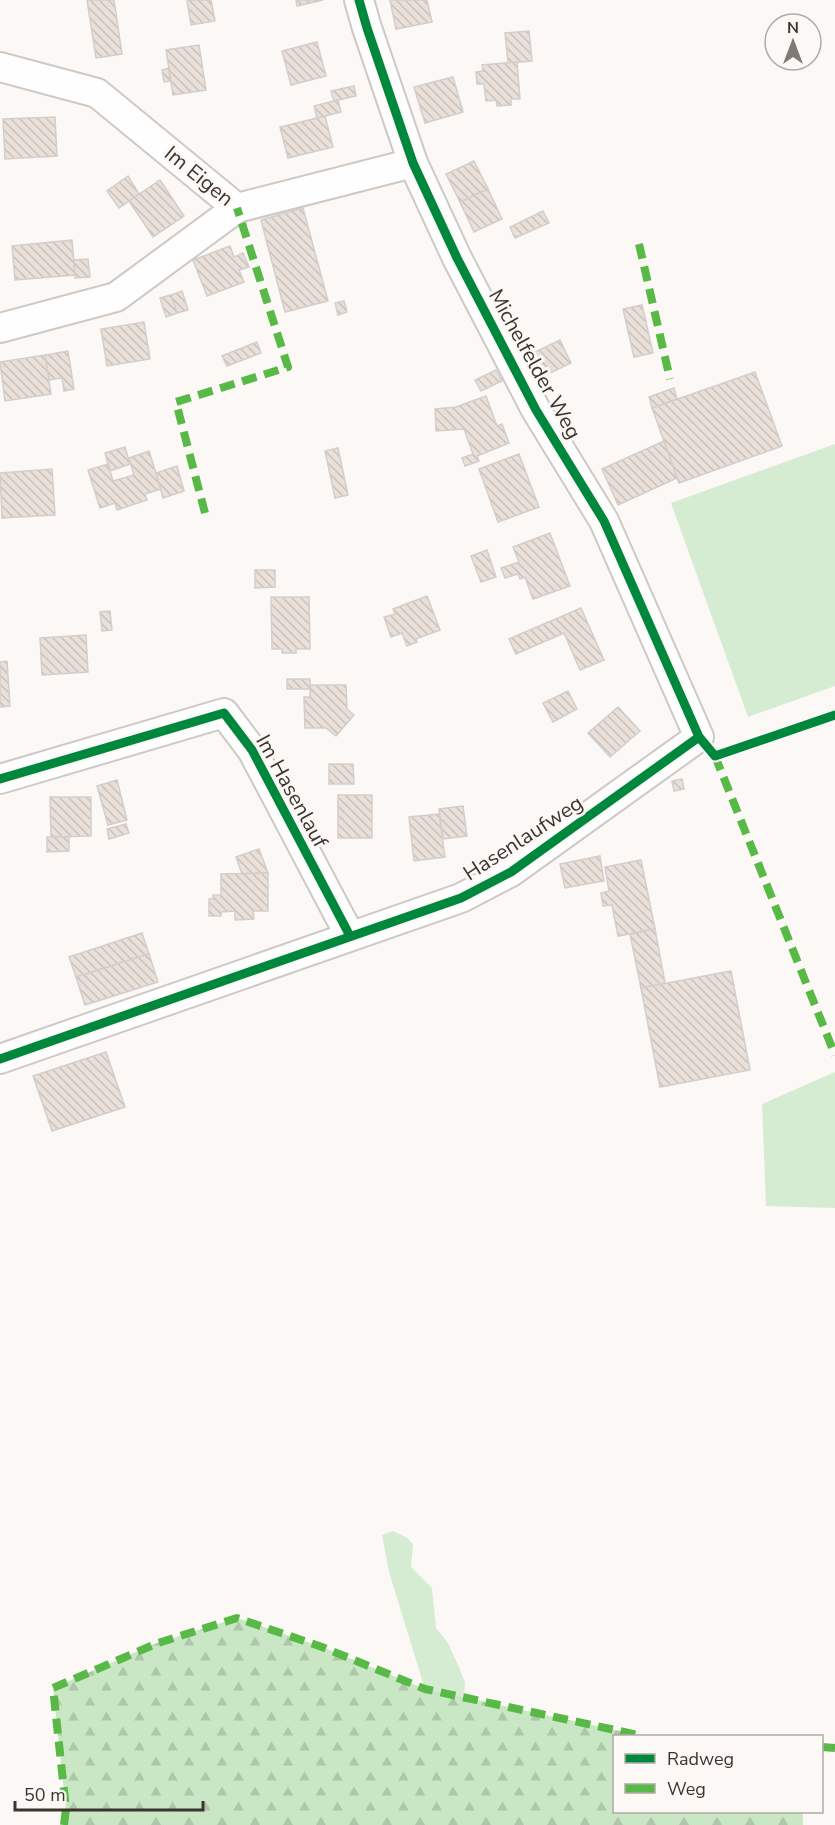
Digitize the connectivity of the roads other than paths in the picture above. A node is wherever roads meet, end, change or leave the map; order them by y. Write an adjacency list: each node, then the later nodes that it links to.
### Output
1 (359, 0): 3 (street, Michelfelder Weg)
2 (0, 67): 4 (street, Im Eigen)
3 (413, 163): 4 (street, Im Eigen); 6 (street, Michelfelder Weg)
4 (237, 208): 5 (street)
5 (0, 328)
6 (699, 737): 8 (street, Hasenlaufweg)
7 (0, 779): 8 (street, Im Hasenlauf)
8 (350, 936): 9 (street, Hasenlaufweg)
9 (0, 1059)

